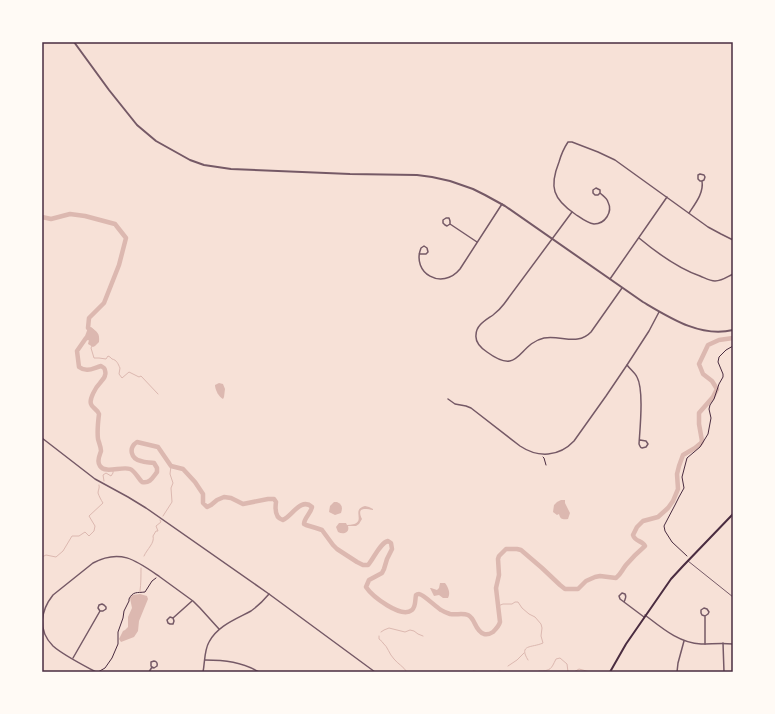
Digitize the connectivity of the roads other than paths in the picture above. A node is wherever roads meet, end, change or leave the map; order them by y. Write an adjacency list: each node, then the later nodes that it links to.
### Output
1 (74, 42): 5 (street)
2 (702, 181): 7 (street)
3 (600, 194): 6 (street)
4 (667, 197): 6 (street); 7 (street); 10 (street)
5 (502, 204): 9 (street); 12 (street)
6 (572, 212): 9 (street)
7 (689, 213): 11 (street)
8 (450, 224): 8 (street); 12 (street)
9 (552, 238): 15 (street); 16 (street)
10 (639, 238): 14 (street); 15 (street)
11 (733, 240)
12 (477, 242): 13 (street)
13 (419, 254): 13 (street)
14 (733, 274)
15 (610, 280): 16 (street)
16 (622, 288): 17 (street)
17 (659, 312): 18 (street); 19 (street)
18 (733, 330)
19 (627, 365): 20 (street); 22 (street)
20 (448, 399)
21 (42, 438): 25 (street)
22 (640, 440): 22 (street)
23 (733, 514): 24 (main road)
24 (688, 560): 26 (lane); 30 (main road)
25 (269, 594): 34 (street); 46 (street)
26 (733, 597)
27 (193, 601): 32 (street); 33 (street); 34 (street)
28 (624, 602): 30 (street)
29 (100, 611): 39 (street)
30 (645, 616): 35 (street); 47 (main road)
31 (706, 616): 31 (street); 37 (street)
32 (173, 618)
33 (42, 621): 39 (street)
34 (219, 629): 40 (street)
35 (684, 641): 37 (street); 48 (street)
36 (723, 643): 37 (street); 38 (street); 49 (street)
37 (705, 644)
38 (733, 644)
39 (72, 659): 42 (street)
40 (205, 660): 44 (street); 45 (street)
41 (152, 667): 43 (street)
42 (96, 672)
43 (149, 672)
44 (203, 672)
45 (259, 672)
46 (375, 672)
47 (610, 672)
48 (677, 672)
49 (724, 672)

